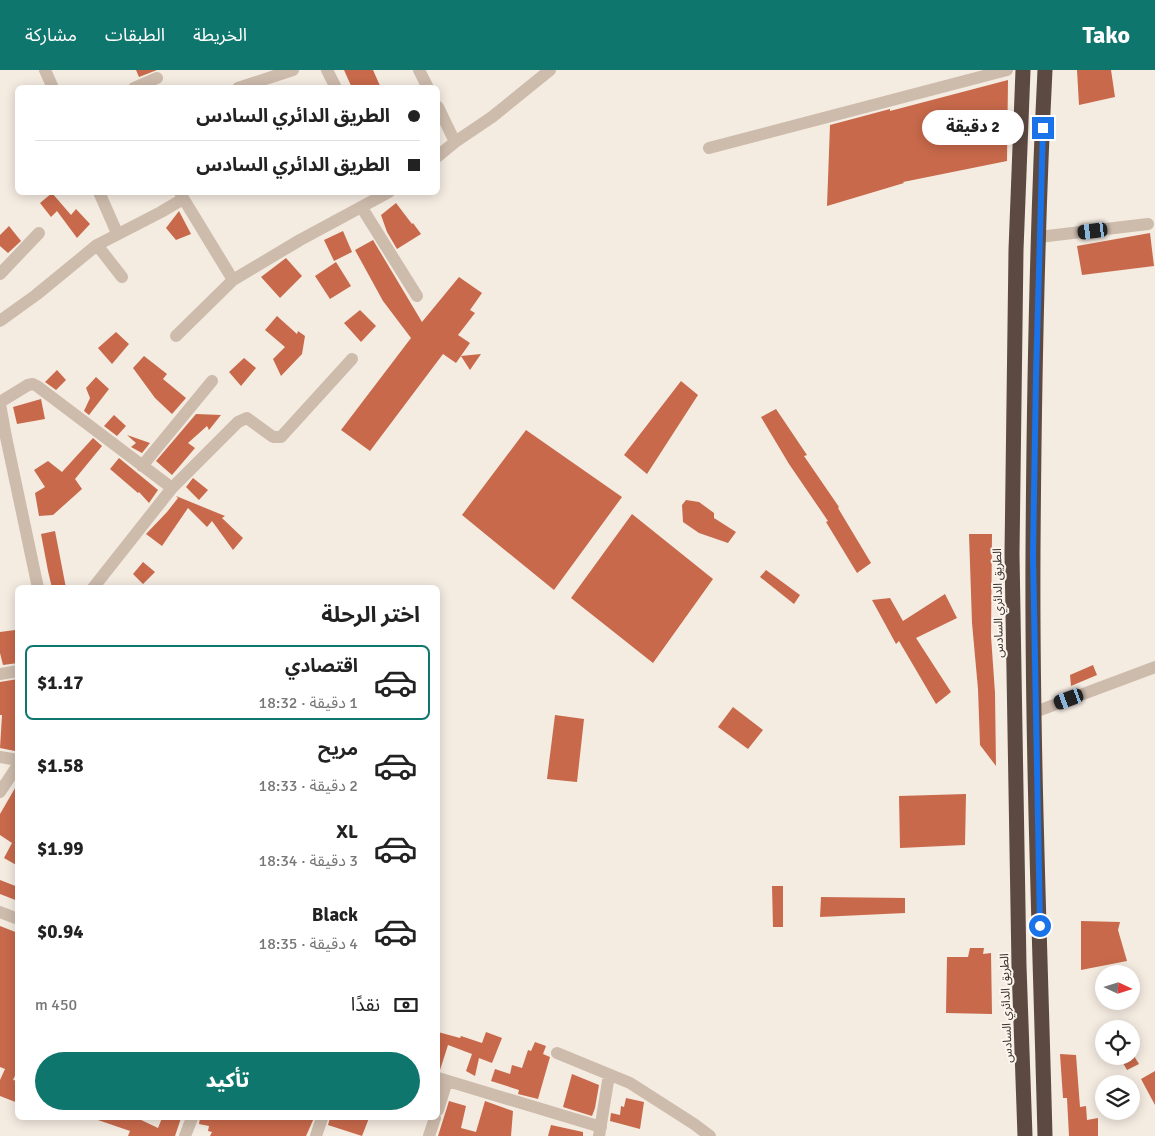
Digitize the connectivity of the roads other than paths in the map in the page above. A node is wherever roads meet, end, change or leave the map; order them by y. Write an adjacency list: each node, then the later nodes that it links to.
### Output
1 (45, 70): 10 (street)
2 (293, 70): 12 (street)
3 (327, 70): 13 (street)
4 (419, 70): 14 (street)
5 (550, 70): 16 (street)
6 (1007, 70): 17 (street)
7 (1023, 70): 64 (highway, الطريق الدائري السادس)
8 (1045, 70): 26 (highway)
9 (157, 78): 11 (street)
10 (52, 85)
11 (141, 85)
12 (247, 85)
13 (334, 85)
14 (426, 85)
15 (440, 111): 16 (street)
16 (455, 142): 18 (street)
17 (709, 148)
18 (440, 154)
19 (100, 195): 25 (street)
20 (384, 195): 22 (street)
21 (181, 196): 25 (street); 30 (street)
22 (362, 208): 30 (street); 31 (street)
23 (1148, 224): 26 (street)
24 (39, 233): 28 (street)
25 (117, 234): 27 (street)
26 (1039, 237): 45 (highway)
27 (97, 245): 29 (street); 32 (street)
28 (0, 274)
29 (122, 277)
30 (233, 280): 33 (street)
31 (417, 296)
32 (0, 321)
33 (176, 336)
34 (352, 359): 39 (street)
35 (212, 381): 38 (street)
36 (0, 403): 37 (street); 38 (street)
37 (3, 438): 40 (street)
38 (142, 466): 39 (street)
39 (172, 488): 41 (street)
40 (37, 585)
41 (95, 585)
42 (1155, 667): 45 (street)
43 (15, 672): 44 (street)
44 (0, 674)
45 (1035, 712): 65 (highway)
46 (0, 757): 47 (street)
47 (15, 760)
48 (15, 770): 49 (street)
49 (0, 792)
50 (0, 912): 51 (street)
51 (15, 918)
52 (557, 1052): 53 (street)
53 (609, 1075): 59 (street); 63 (street)
54 (442, 1079): 55 (street); 59 (street)
55 (440, 1094)
56 (191, 1120): 60 (street)
57 (321, 1120): 61 (street)
58 (434, 1120): 62 (street)
59 (600, 1132)
60 (185, 1136)
61 (316, 1136)
62 (429, 1136)
63 (710, 1136)
64 (1025, 1136)
65 (1045, 1136)

